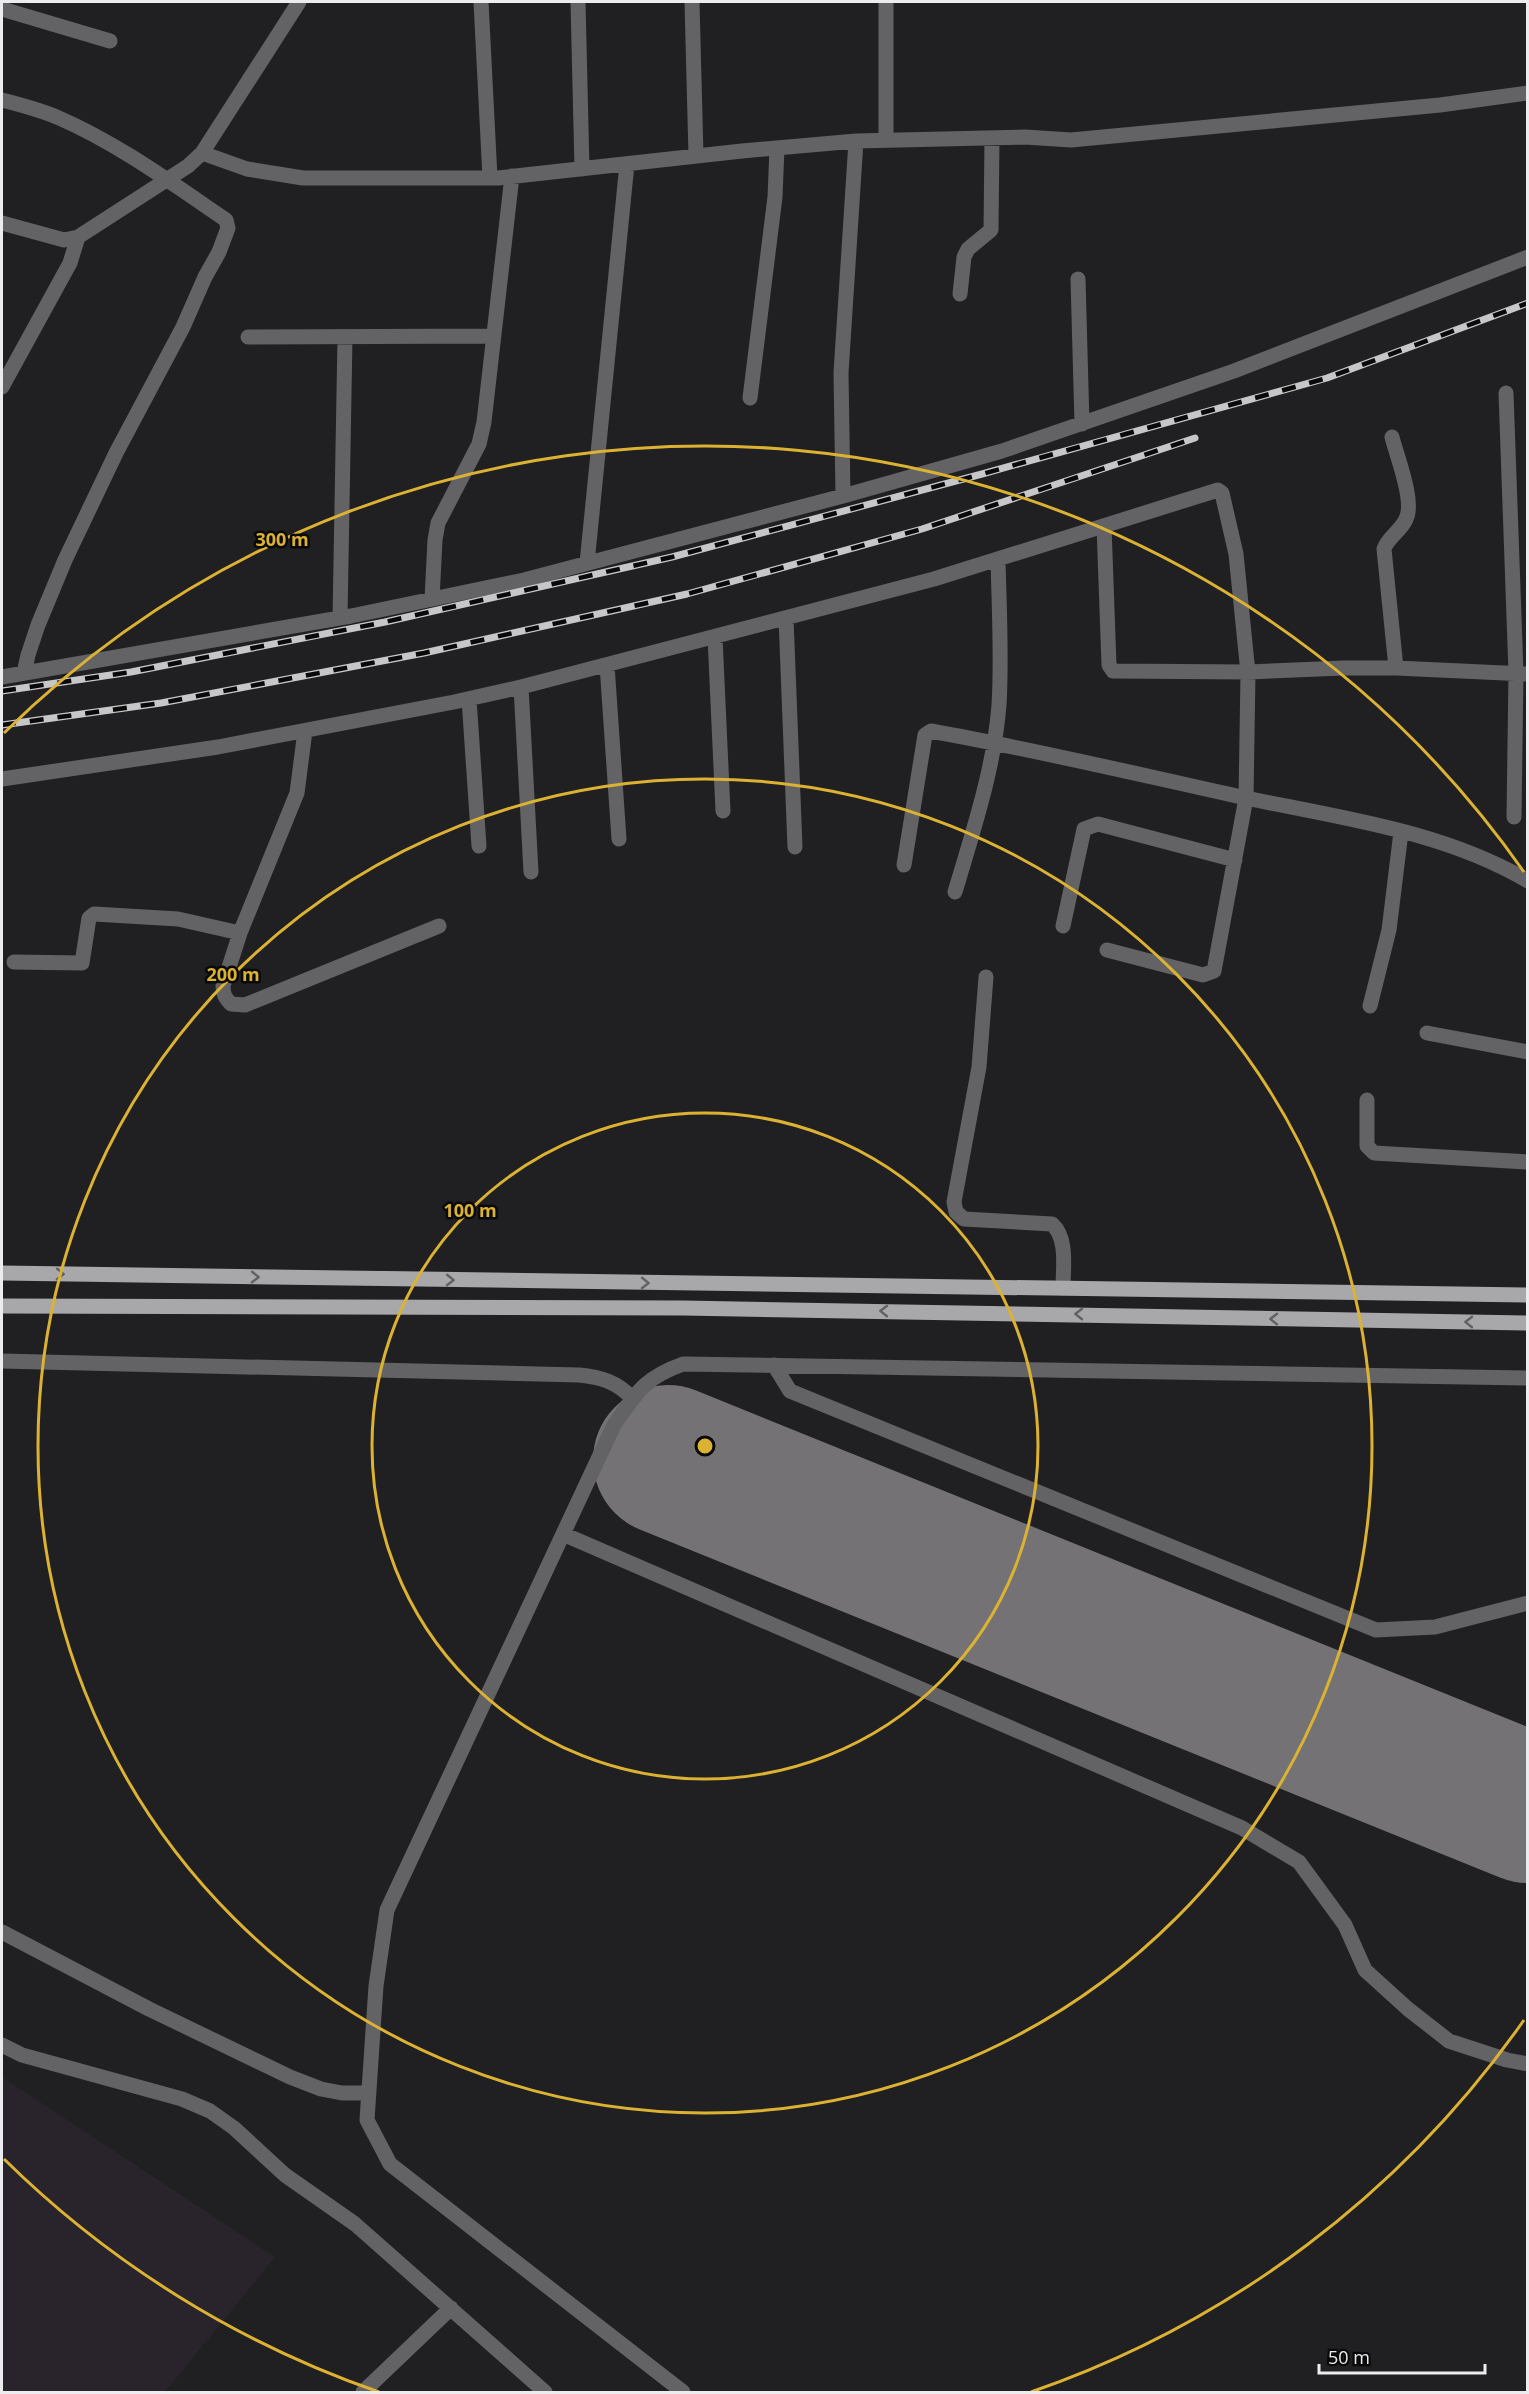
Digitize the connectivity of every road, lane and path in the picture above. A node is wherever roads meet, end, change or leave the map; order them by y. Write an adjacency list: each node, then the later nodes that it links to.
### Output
1 (299, 2): 14 (street)
2 (481, 2): 19 (street)
3 (578, 2): 17 (street)
4 (692, 2): 15 (street)
5 (886, 2): 11 (street)
6 (2, 9): 7 (street)
7 (110, 41)
8 (1527, 93): 10 (street)
9 (2, 100): 20 (street)
10 (992, 138): 11 (street); 25 (street)
11 (886, 139): 12 (street)
12 (856, 141): 13 (street); 34 (street)
13 (777, 148): 15 (street); 31 (street)
14 (202, 153): 19 (street); 20 (street)
15 (696, 156): 16 (street)
16 (627, 164): 17 (street); 37 (street)
17 (582, 169): 18 (street)
18 (512, 176): 19 (street); 26 (street)
19 (490, 178)
20 (167, 180): 22 (street); 45 (street)
21 (2, 223): 22 (street)
22 (78, 237): 29 (street)
23 (1527, 257): 32 (street)
24 (1078, 279): 32 (street)
25 (960, 294)
26 (494, 336): 28 (street); 38 (street)
27 (248, 337): 28 (street)
28 (345, 337): 39 (street)
29 (2, 387)
30 (1506, 393): 46 (street)
31 (750, 398)
32 (1082, 424): 34 (street)
33 (1392, 437): 43 (street)
34 (843, 496): 37 (street)
35 (1104, 526): 36 (street); 44 (street); 44 (street)
36 (998, 559): 40 (street); 51 (street)
37 (587, 563): 38 (street)
38 (432, 599): 39 (street)
39 (340, 618): 45 (street)
40 (786, 618): 41 (street); 59 (street)
41 (715, 637): 42 (street); 54 (street)
42 (607, 664): 48 (street); 57 (street)
43 (1396, 668): 44 (street); 46 (street)
44 (1248, 672): 53 (street)
45 (24, 673): 47 (street)
46 (1522, 673): 55 (street)
47 (2, 677)
48 (521, 687): 49 (street); 62 (street)
49 (469, 699): 50 (street); 58 (street)
50 (305, 731): 52 (street); 67 (street)
51 (994, 742): 53 (street); 61 (street); 64 (street)
52 (2, 778)
53 (1246, 798): 56 (street); 60 (street)
54 (723, 811)
55 (1514, 817)
56 (1401, 832): 63 (street); 71 (street)
57 (619, 838)
58 (479, 846)
59 (795, 847)
60 (1235, 860): 66 (street); 68 (street)
61 (904, 865)
62 (531, 872)
63 (1527, 881)
64 (955, 892)
65 (439, 926): 67 (street)
66 (1063, 926)
67 (240, 933): 69 (street)
68 (1107, 950)
69 (14, 962)
70 (986, 977): 77 (street)
71 (1370, 1006)
72 (1427, 1033): 73 (street)
73 (1527, 1052)
74 (1367, 1100): 75 (street)
75 (1527, 1162)
76 (2, 1273): 77 (main road, one-way to 77)
77 (1063, 1288): 78 (main road)
78 (1527, 1295)
79 (2, 1306): 80 (main road, one-way to 79)
80 (1527, 1323)
81 (2, 1361): 84 (street)
82 (774, 1365): 83 (street); 84 (street); 86 (street)
83 (1527, 1378)
84 (633, 1398): 85 (street)
85 (563, 1534): 89 (street); 90 (street)
86 (1527, 1603)
87 (2, 1932): 90 (street)
88 (2, 2045): 91 (street)
89 (1527, 2064)
90 (369, 2093): 94 (street)
91 (451, 2308): 92 (street); 93 (street)
92 (363, 2392)
93 (545, 2392)
94 (683, 2392)

